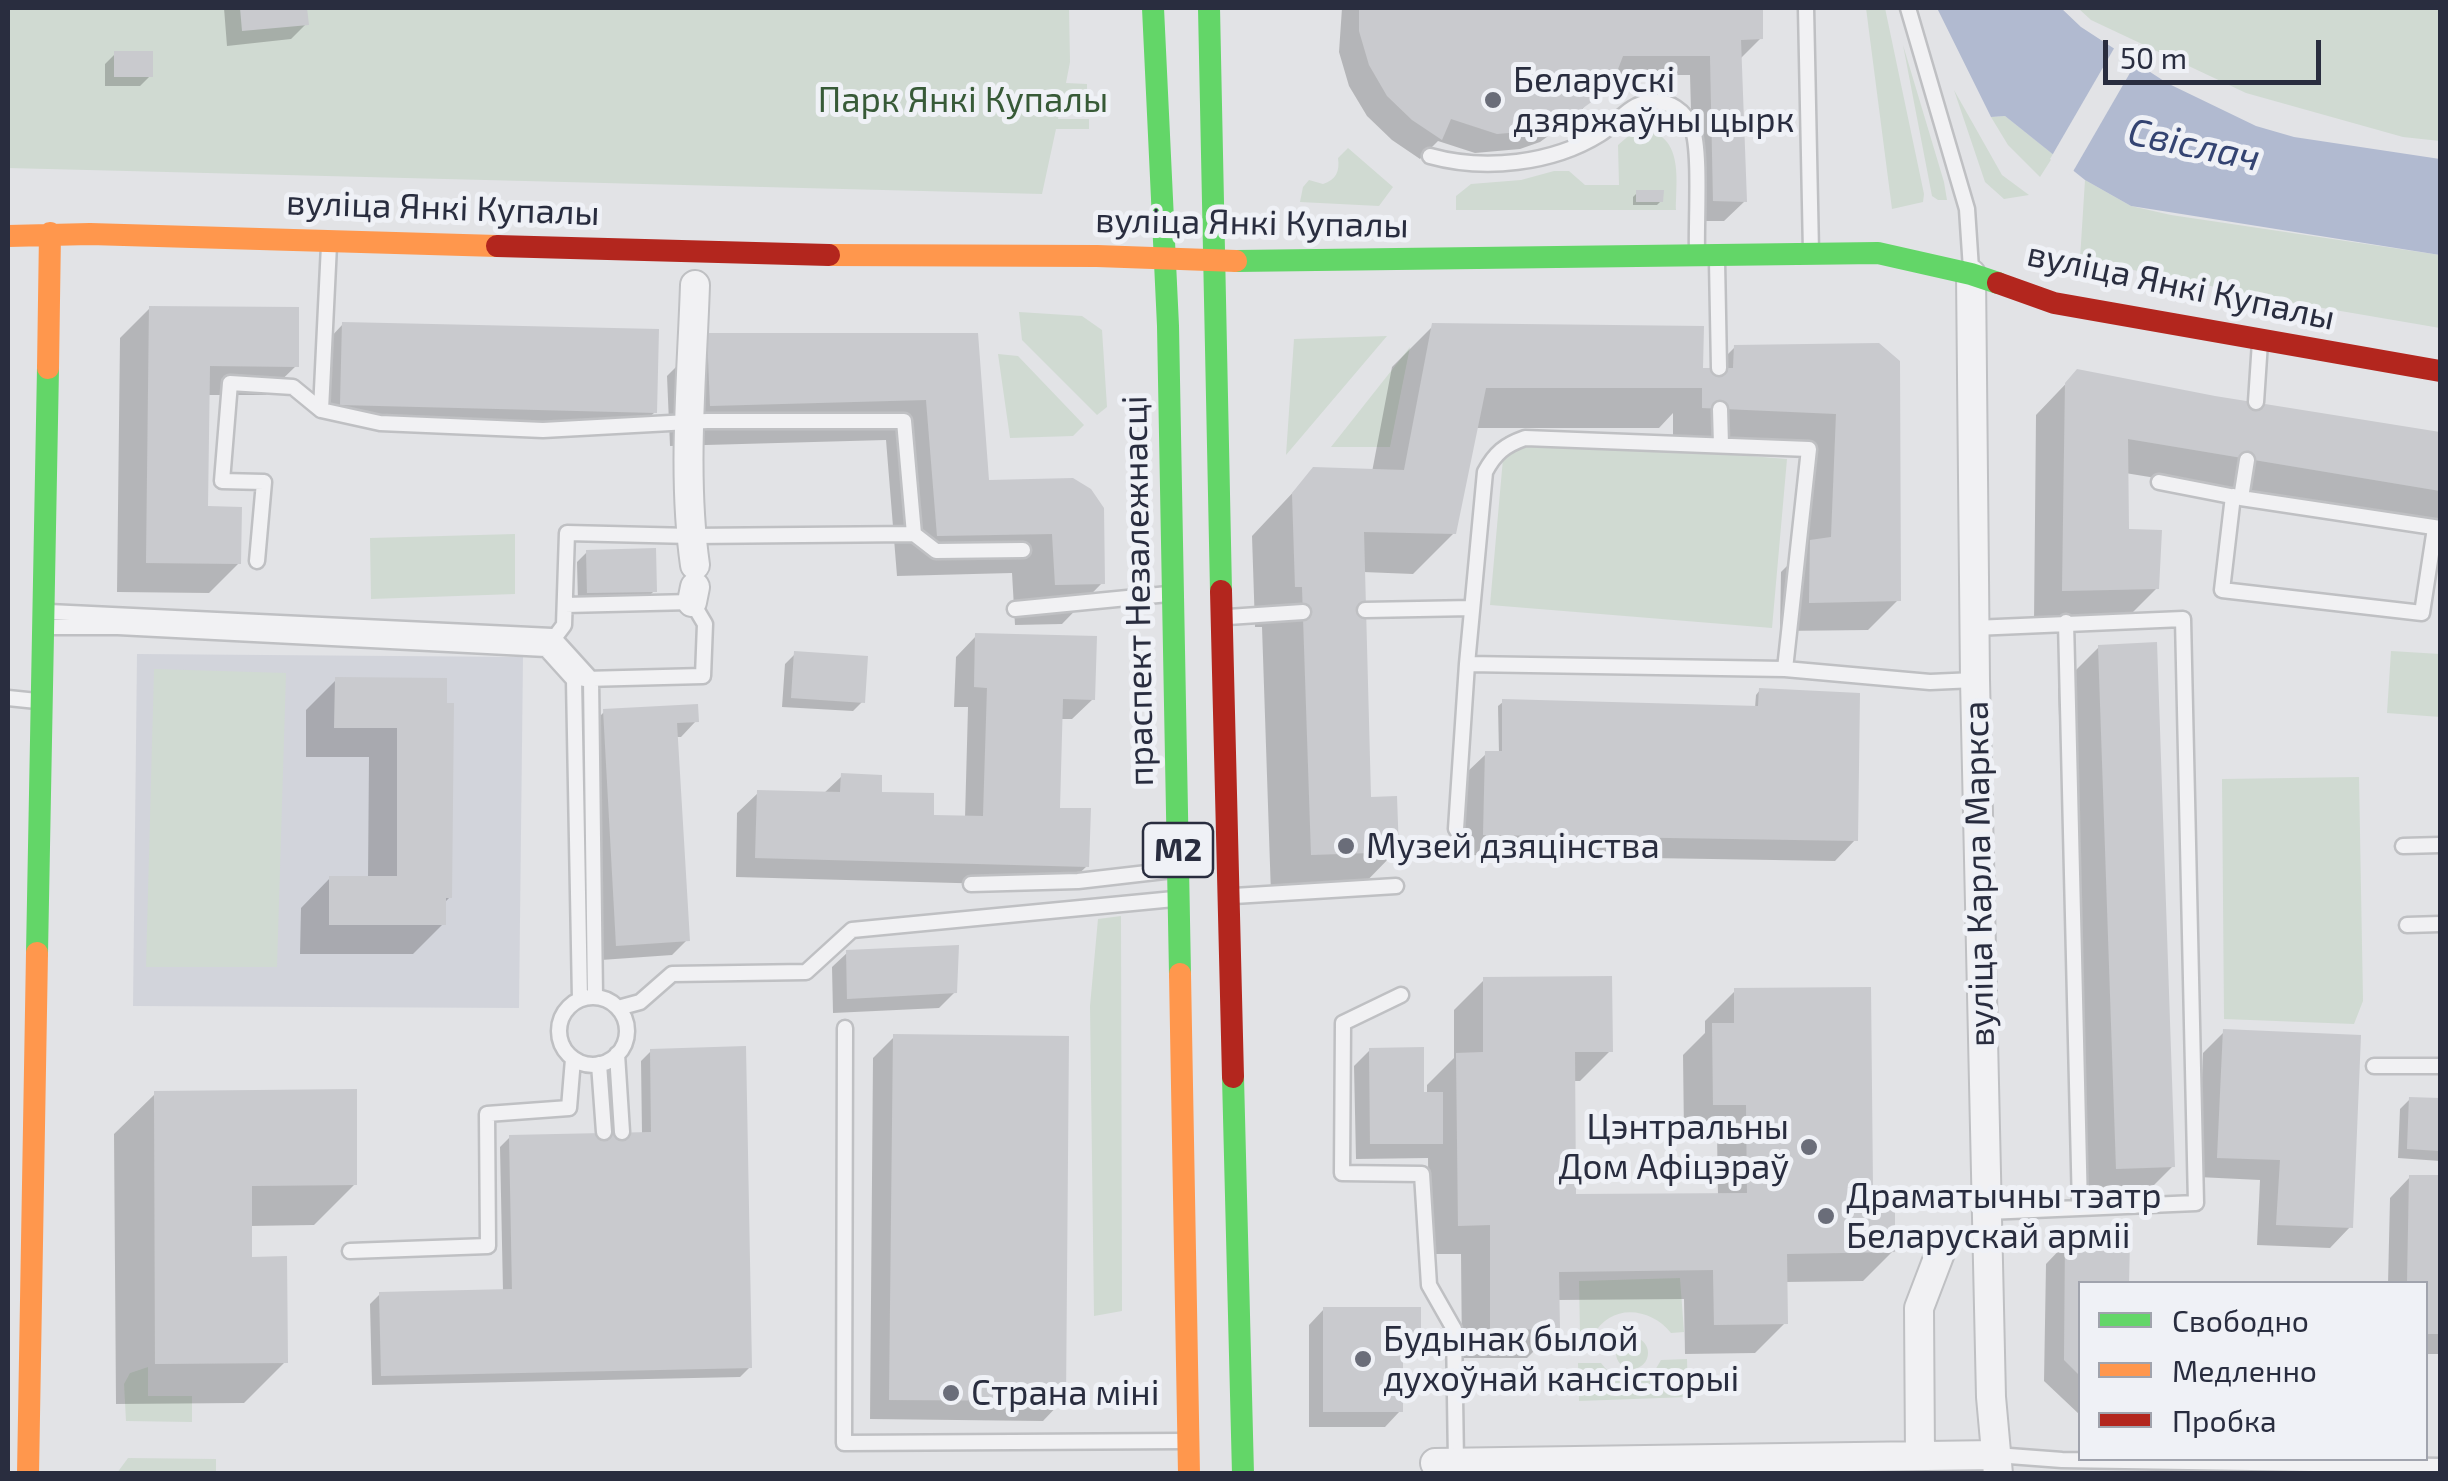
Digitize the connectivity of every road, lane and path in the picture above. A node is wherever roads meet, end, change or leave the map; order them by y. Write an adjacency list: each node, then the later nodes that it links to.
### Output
1 (1153, 8): 13 (main road, праспект Незалежнасці / М2)
2 (1208, 8): 14 (main road, М2)
3 (1806, 8): 11 (lane)
4 (1908, 8): 15 (lane)
5 (1430, 156): 12 (lane)
6 (8, 228): 7 (main road, вуліца Янкі Купалы)
7 (50, 234): 8 (main road, вуліца Янкі Купалы); 9 (main road, вуліца Янкі Купалы); 41 (main road)
8 (8, 236)
9 (330, 240): 10 (main road, вуліца Янкі Купалы); 22 (lane)
10 (686, 250): 13 (main road, вуліца Янкі Купалы); 23 (lane)
11 (1811, 255): 12 (main road, вуліца Янкі Купалы); 15 (main road, вуліца Янкі Купалы)
12 (1707, 256): 14 (main road, вуліца Янкі Купалы); 18 (lane)
13 (1164, 260): 14 (main road, вуліца Янкі Купалы); 34 (main road, праспект Незалежнасці / М2)
14 (1217, 262): 40 (main road, М2)
15 (1971, 274): 17 (main road, вуліца Янкі Купалы); 43 (street, вуліца Карла Маркса)
16 (695, 285): 23 (street)
17 (2260, 341): 19 (main road, вуліца Янкі Купалы); 20 (lane)
18 (1720, 368)
19 (2440, 371)
20 (2256, 402)
21 (1720, 409): 24 (lane)
22 (321, 410): 23 (lane); 32 (lane)
23 (686, 422): 29 (lane); 30 (street)
24 (1721, 445): 36 (lane); 46 (lane)
25 (2247, 460): 27 (lane)
26 (2159, 482): 27 (lane)
27 (2237, 497): 28 (lane); 28 (lane)
28 (2438, 528)
29 (914, 534): 30 (lane); 31 (lane)
30 (686, 536): 33 (street); 35 (lane)
31 (1023, 550)
32 (258, 561)
33 (694, 585): 35 (lane); 47 (lane)
34 (1173, 594): 37 (lane); 55 (main road, праспект Незалежнасці / М2)
35 (565, 605): 44 (lane)
36 (1472, 608): 38 (lane); 45 (lane)
37 (1015, 609)
38 (1365, 610)
39 (1302, 612): 40 (lane)
40 (1221, 617): 58 (main road, М2)
41 (42, 619): 44 (lane); 51 (main road)
42 (2066, 622): 43 (lane); 76 (lane); 76 (lane)
43 (1974, 628): 49 (street, вуліца Карла Маркса)
44 (549, 643): 47 (lane); 48 (lane)
45 (1467, 664): 46 (lane); 52 (lane)
46 (1785, 669): 49 (lane)
47 (590, 679): 48 (lane); 63 (lane)
48 (574, 680): 64 (lane)
49 (1975, 680): 77 (street, вуліца Карла Маркса)
50 (8, 698): 51 (lane)
51 (41, 702): 72 (main road)
52 (1456, 828)
53 (2440, 845): 54 (lane)
54 (2404, 846)
55 (1179, 870): 56 (lane); 59 (main road, праспект Незалежнасці / М2)
56 (971, 884)
57 (1396, 886): 58 (lane)
58 (1228, 896): 89 (main road, М2)
59 (1180, 898): 65 (lane); 80 (main road, праспект Незалежнасці / М2)
60 (2407, 924): 61 (lane)
61 (2440, 924)
62 (1402, 995): 84 (lane)
63 (596, 997): 64 (lane); 65 (lane)
64 (580, 1000): 68 (lane)
65 (618, 1008): 67 (lane)
66 (846, 1028): 80 (lane)
67 (617, 1054): 69 (lane); 75 (lane)
68 (574, 1059): 69 (lane); 78 (lane)
69 (599, 1064): 74 (lane)
70 (2374, 1066): 71 (lane)
71 (2440, 1066)
72 (34, 1086): 73 (street); 87 (main road)
73 (8, 1098)
74 (604, 1132)
75 (622, 1132)
76 (2080, 1208): 77 (lane)
77 (1987, 1212): 85 (street, вуліца Карла Маркса)
78 (350, 1251)
79 (1940, 1253): 81 (street)
80 (1189, 1441): 88 (main road, праспект Незалежнасці / М2)
81 (1920, 1456): 84 (street); 85 (street)
82 (2078, 1460): 85 (lane)
83 (2125, 1461): 86 (lane)
84 (1445, 1463)
85 (1997, 1464)
86 (2440, 1466)
87 (28, 1474)
88 (1190, 1474)
89 (1243, 1474)

